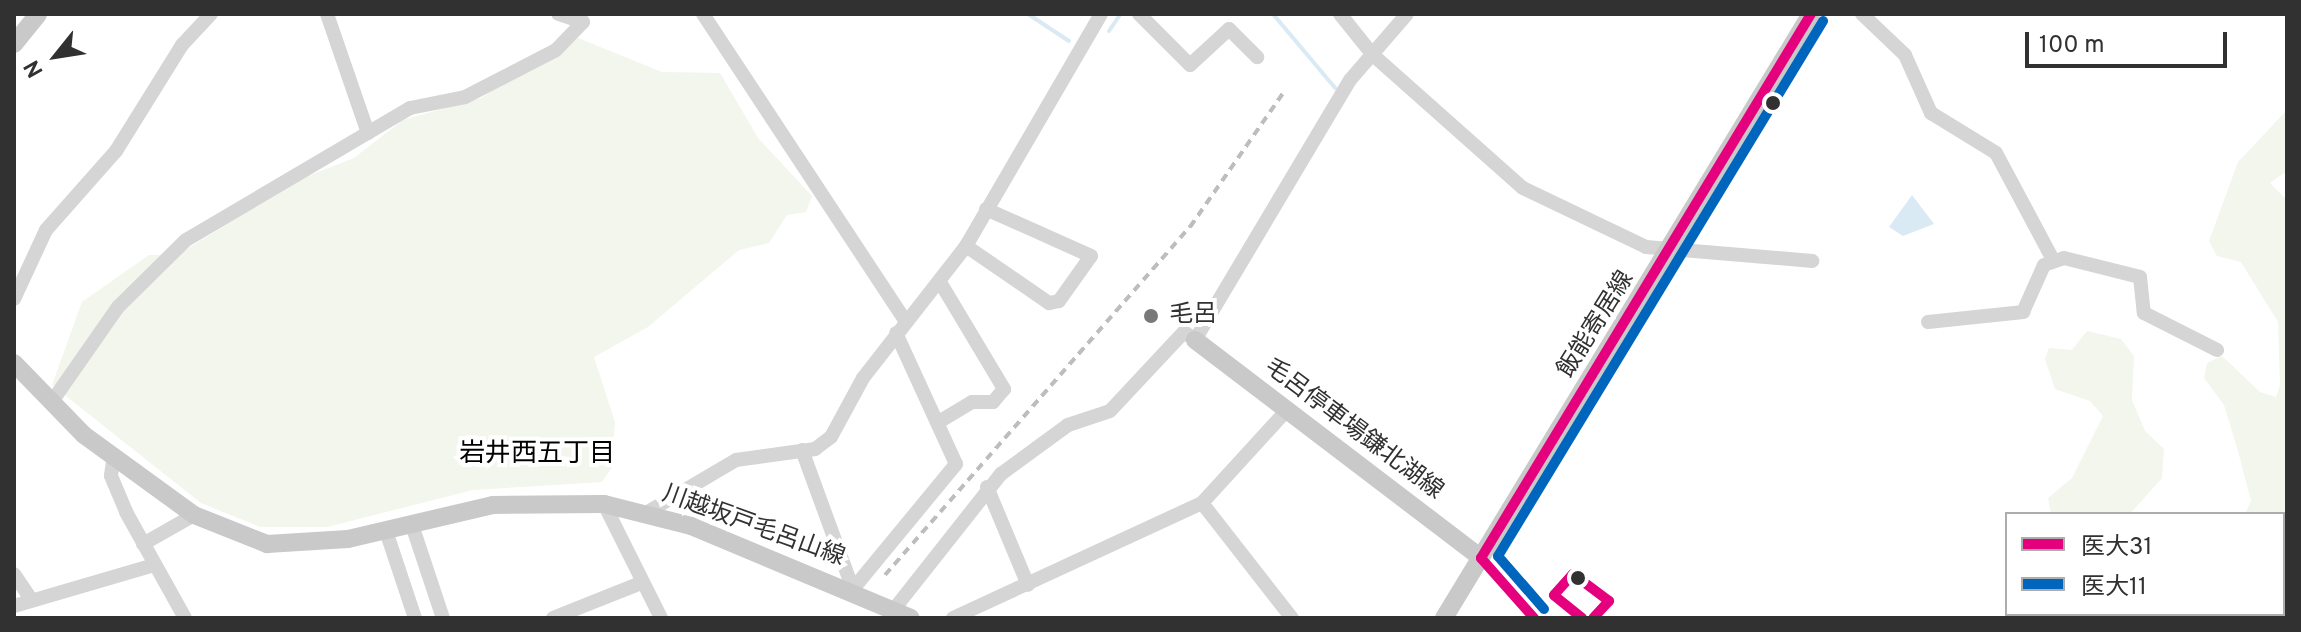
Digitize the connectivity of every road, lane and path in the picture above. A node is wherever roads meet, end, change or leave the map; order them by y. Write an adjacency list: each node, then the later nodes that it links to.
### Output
1 (38, 14): 12 (main road)
2 (211, 14): 22 (street)
3 (327, 14): 15 (street)
4 (558, 14): 15 (street)
5 (703, 14): 23 (street)
6 (1101, 14): 16 (street)
7 (1139, 14): 14 (street)
8 (1340, 14): 13 (street)
9 (1407, 14): 13 (street)
10 (1811, 14): 18 (main road, 飯能寄居線)
11 (1862, 14): 19 (street)
12 (14, 44)
13 (1373, 55): 18 (street); 26 (street)
14 (1257, 57)
15 (368, 133): 29 (street)
16 (986, 209): 17 (street); 17 (street)
17 (966, 246): 21 (street)
18 (1671, 251): 20 (street); 42 (main road, 飯能寄居線)
19 (2052, 258): 24 (street); 27 (street)
20 (1812, 261)
21 (940, 282): 23 (street); 31 (street)
22 (14, 299)
23 (905, 320): 25 (street)
24 (1928, 322)
25 (896, 333): 31 (street); 32 (street)
26 (1195, 340): 30 (main road, 毛呂停車場鎌北湖線); 34 (street)
27 (2217, 350)
28 (14, 363): 29 (main road, 川越坂戸毛呂山線)
29 (51, 403): 33 (main road, 川越坂戸毛呂山線)
30 (1287, 410): 35 (street); 42 (main road, 毛呂停車場鎌北湖線)
31 (940, 421): 47 (street)
32 (802, 450): 37 (street); 47 (street)
33 (114, 456): 38 (main road, 川越坂戸毛呂山線); 41 (street)
34 (987, 487): 46 (street); 50 (street)
35 (1202, 503): 46 (street); 57 (street)
36 (604, 504): 37 (main road, 川越坂戸毛呂山線); 39 (main road, 川越坂戸毛呂山線); 45 (street)
37 (646, 513): 47 (main road, 川越坂戸毛呂山線)
38 (194, 515): 40 (main road, 川越坂戸毛呂山線); 41 (street)
39 (412, 525): 40 (main road, 川越坂戸毛呂山線); 53 (street)
40 (386, 531): 52 (street)
41 (143, 544): 43 (street)
42 (1481, 558): 58 (main road, 飯能寄居線)
43 (154, 565): 48 (street); 51 (street)
44 (14, 574): 48 (street)
45 (641, 583): 54 (street); 55 (street)
46 (1028, 585): 56 (street)
47 (853, 589): 50 (main road, 川越坂戸毛呂山線)
48 (32, 601): 49 (street)
49 (17, 610)
50 (904, 615)
51 (185, 618)
52 (415, 618)
53 (443, 618)
54 (553, 618)
55 (661, 618)
56 (953, 618)
57 (1292, 618)
58 (1444, 618)

